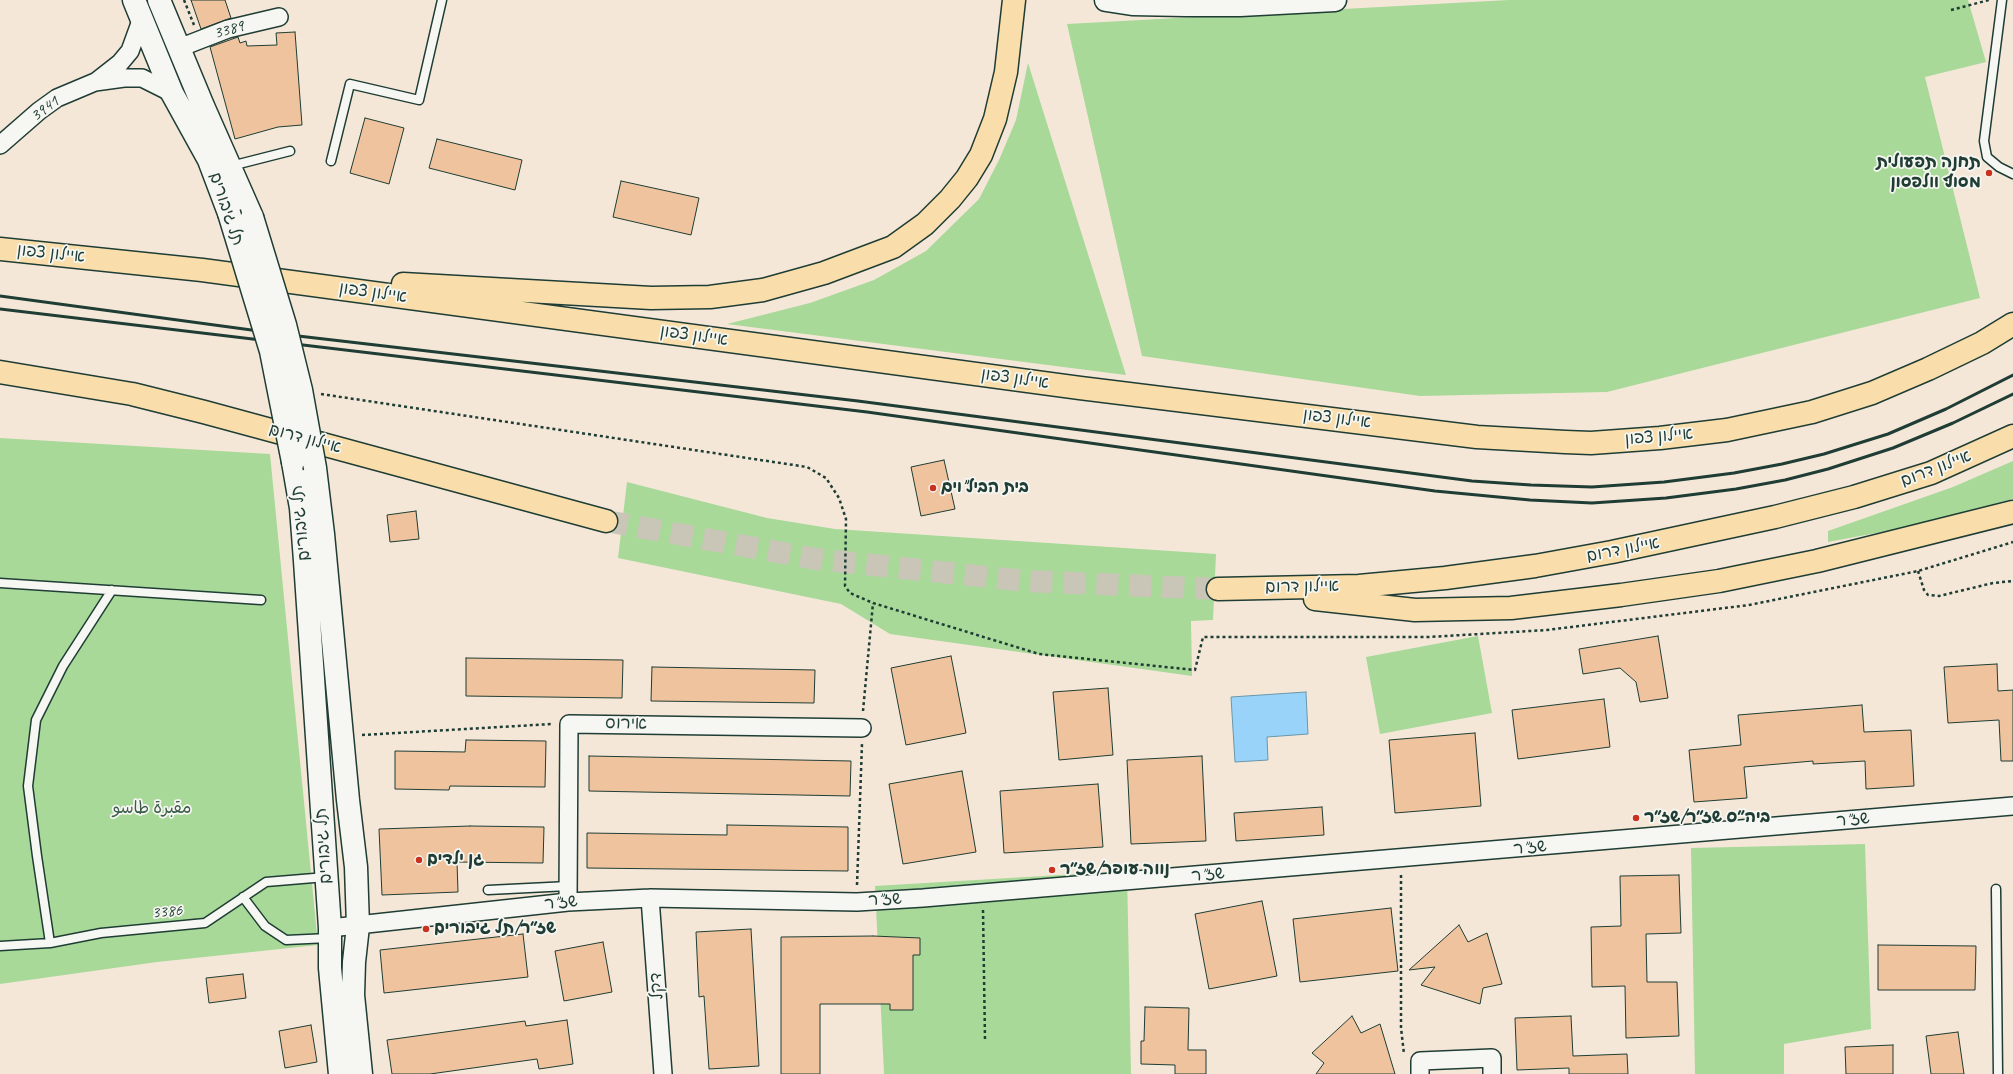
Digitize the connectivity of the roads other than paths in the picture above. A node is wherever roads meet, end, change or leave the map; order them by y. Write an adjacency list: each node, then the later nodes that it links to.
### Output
1 (159, 0): 9 (street, תל גיבורים)
2 (442, 0): 14 (lane)
3 (1014, 0): 18 (highway)
4 (1106, 0): 5 (street)
5 (1335, 0)
6 (2002, 0): 16 (lane)
7 (138, 9): 10 (street, 3941); 11 (street, תל גיבורים)
8 (279, 17): 9 (street, 3389)
9 (179, 48): 15 (street, תל גיבורים)
10 (96, 82): 11 (street, 3941); 12 (street, 3941)
11 (172, 92): 29 (street, תל גיבורים, bridge)
12 (0, 145)
13 (290, 150): 15 (lane)
14 (331, 161)
15 (231, 166): 35 (street, תל גיבורים, bridge)
16 (2013, 174)
17 (0, 249): 18 (highway, איילון צפון)
18 (252, 277): 19 (highway, איילון צפון)
19 (2013, 324)
20 (0, 372): 23 (highway, איילון דרום)
21 (2013, 436): 22 (highway, איילון דרום)
22 (2013, 512)
23 (606, 521)
24 (0, 582): 25 (lane)
25 (112, 590): 26 (lane); 37 (lane)
26 (261, 600)
27 (862, 728): 32 (street, אירוס)
28 (2013, 806): 34 (street, שז"ר)
29 (326, 877): 33 (lane, 3386); 36 (street, תל גיבורים)
30 (1996, 889): 44 (lane)
31 (488, 890): 32 (lane)
32 (568, 894): 34 (street, שז"ר); 35 (street, שז"ר)
33 (243, 897): 36 (lane); 37 (lane, 3386)
34 (650, 898): 41 (street, דקל)
35 (358, 926): 36 (street, שז"ר); 40 (street, תל גיבורים)
36 (330, 933): 39 (street, תל גיבורים)
37 (50, 942): 38 (lane, 3386)
38 (0, 946)
39 (340, 1074)
40 (361, 1074)
41 (663, 1074)
42 (1420, 1074): 43 (street)
43 (1492, 1074)
44 (1998, 1074)

